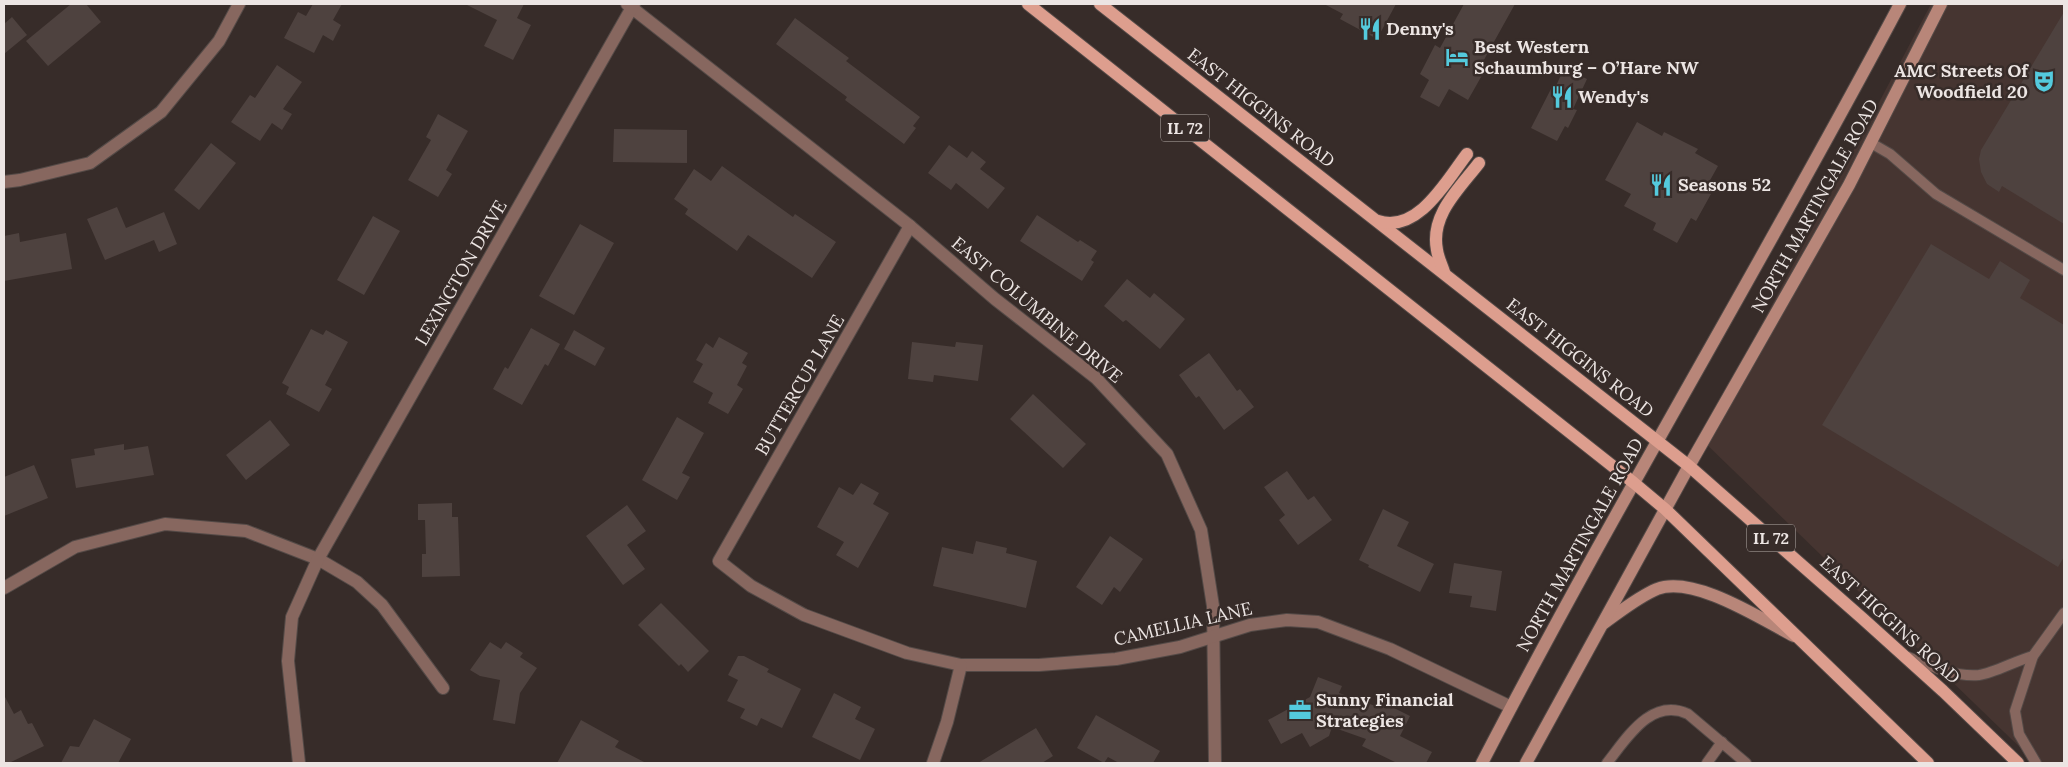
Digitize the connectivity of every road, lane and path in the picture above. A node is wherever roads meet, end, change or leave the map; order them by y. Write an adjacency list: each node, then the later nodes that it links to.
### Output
1 (239, 4): 10 (street)
2 (1028, 4): 17 (main road, IL 72)
3 (1100, 4): 11 (main road, EAST HIGGINS ROAD / IL 72)
4 (1900, 4): 15 (street, NORTH MARTINGALE ROAD)
5 (1941, 4): 7 (street, NORTH MARTINGALE ROAD)
6 (630, 5): 12 (street, EAST COLUMBINE DRIVE); 19 (street, LEXINGTON DRIVE)
7 (1871, 143): 13 (lane); 16 (street, NORTH MARTINGALE ROAD)
8 (1467, 154): 11 (main road)
9 (1479, 163): 14 (main road)
10 (4, 182)
11 (1378, 221): 14 (main road, EAST HIGGINS ROAD / IL 72)
12 (910, 226): 20 (street, BUTTERCUP LANE); 24 (street, EAST COLUMBINE DRIVE)
13 (2064, 270)
14 (1444, 272): 15 (main road, EAST HIGGINS ROAD / IL 72)
15 (1657, 441): 16 (main road, EAST HIGGINS ROAD / IL 72); 17 (street, NORTH MARTINGALE ROAD)
16 (1689, 466): 18 (street, NORTH MARTINGALE ROAD); 26 (main road, EAST HIGGINS ROAD / IL 72)
17 (1634, 483): 18 (main road, IL 72); 30 (street, NORTH MARTINGALE ROAD)
18 (1665, 509): 23 (street, NORTH MARTINGALE ROAD); 25 (main road, IL 72)
19 (318, 559): 21 (street); 29 (street); 32 (street, LEXINGTON DRIVE)
20 (719, 560): 28 (street, CAMELLIA LANE)
21 (4, 588)
22 (2064, 613): 27 (lane)
23 (1602, 624): 25 (street); 36 (street, NORTH MARTINGALE ROAD)
24 (1214, 635): 28 (street, CAMELLIA LANE); 30 (street, CAMELLIA LANE); 34 (street, EAST COLUMBINE DRIVE)
25 (1798, 638): 40 (main road, IL 72)
26 (1904, 656): 27 (lane); 41 (main road, EAST HIGGINS ROAD / IL 72)
27 (2033, 656): 42 (lane)
28 (960, 665): 33 (street)
29 (443, 688)
30 (1511, 707): 35 (street, NORTH MARTINGALE ROAD)
31 (1722, 742): 37 (lane); 38 (lane); 39 (lane)
32 (299, 763)
33 (933, 763)
34 (1215, 763)
35 (1482, 763)
36 (1526, 763)
37 (1607, 763)
38 (1707, 763)
39 (1746, 763)
40 (1928, 763)
41 (2018, 763)
42 (2036, 763)

